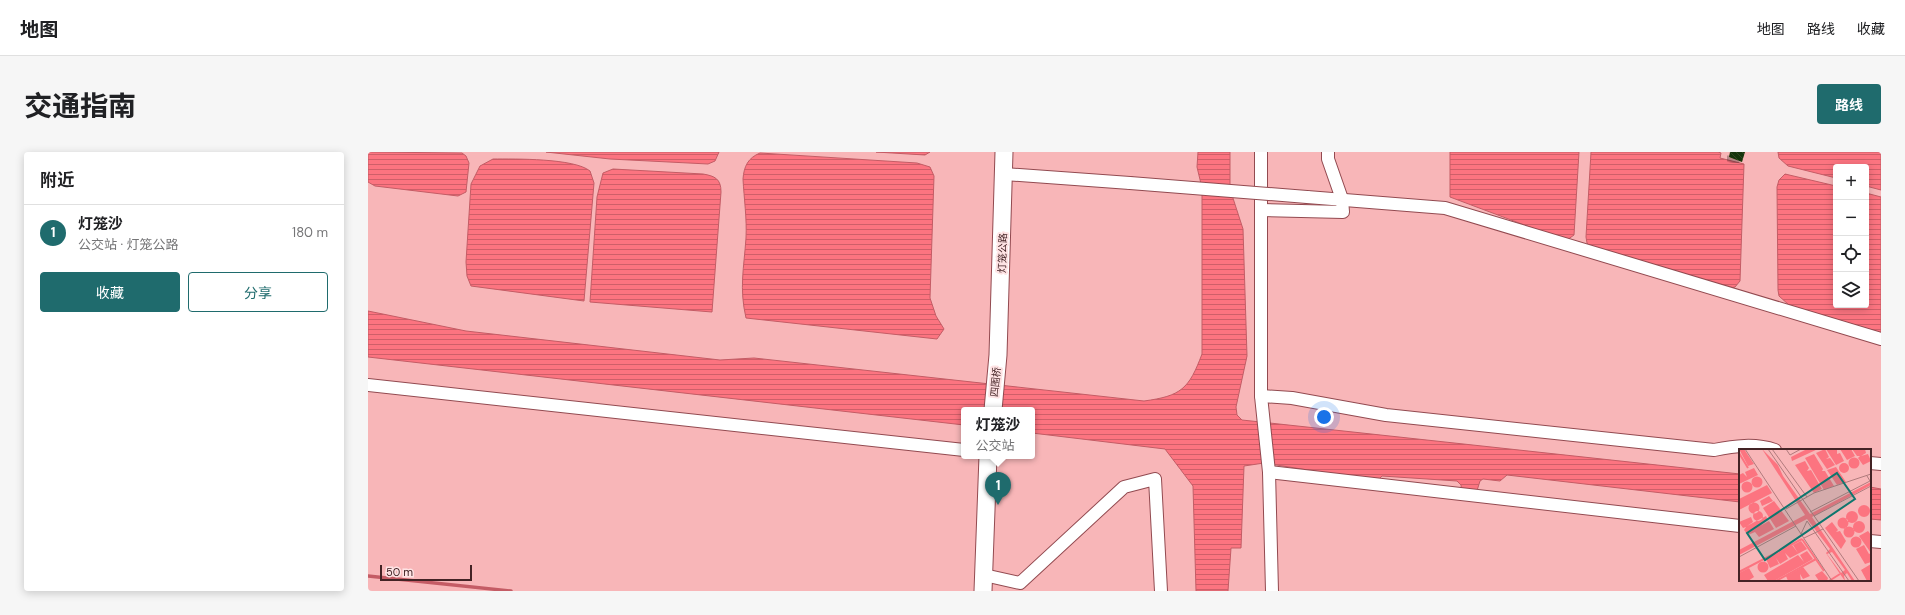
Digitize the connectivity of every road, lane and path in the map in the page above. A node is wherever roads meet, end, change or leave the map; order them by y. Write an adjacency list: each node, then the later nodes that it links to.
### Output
1 (1004, 152): 4 (street, 灯笼公路)
2 (1261, 152): 6 (street)
3 (1328, 152): 5 (street)
4 (1004, 174): 5 (street, bridge); 8 (street, 灯笼公路)
5 (1342, 199): 6 (street); 7 (street)
6 (1261, 210): 10 (street)
7 (1881, 339)
8 (998, 355): 11 (street, 四围桥)
9 (368, 384): 13 (street)
10 (1261, 396): 12 (street); 17 (street)
11 (993, 407)
12 (1772, 449)
13 (961, 450)
14 (988, 459): 21 (street)
15 (1871, 463): 16 (street)
16 (1881, 464)
17 (1269, 472): 18 (street); 23 (street)
18 (1739, 526)
19 (1871, 540): 20 (street)
20 (1881, 542)
21 (984, 583): 22 (street)
22 (1161, 591)
23 (1272, 591)

